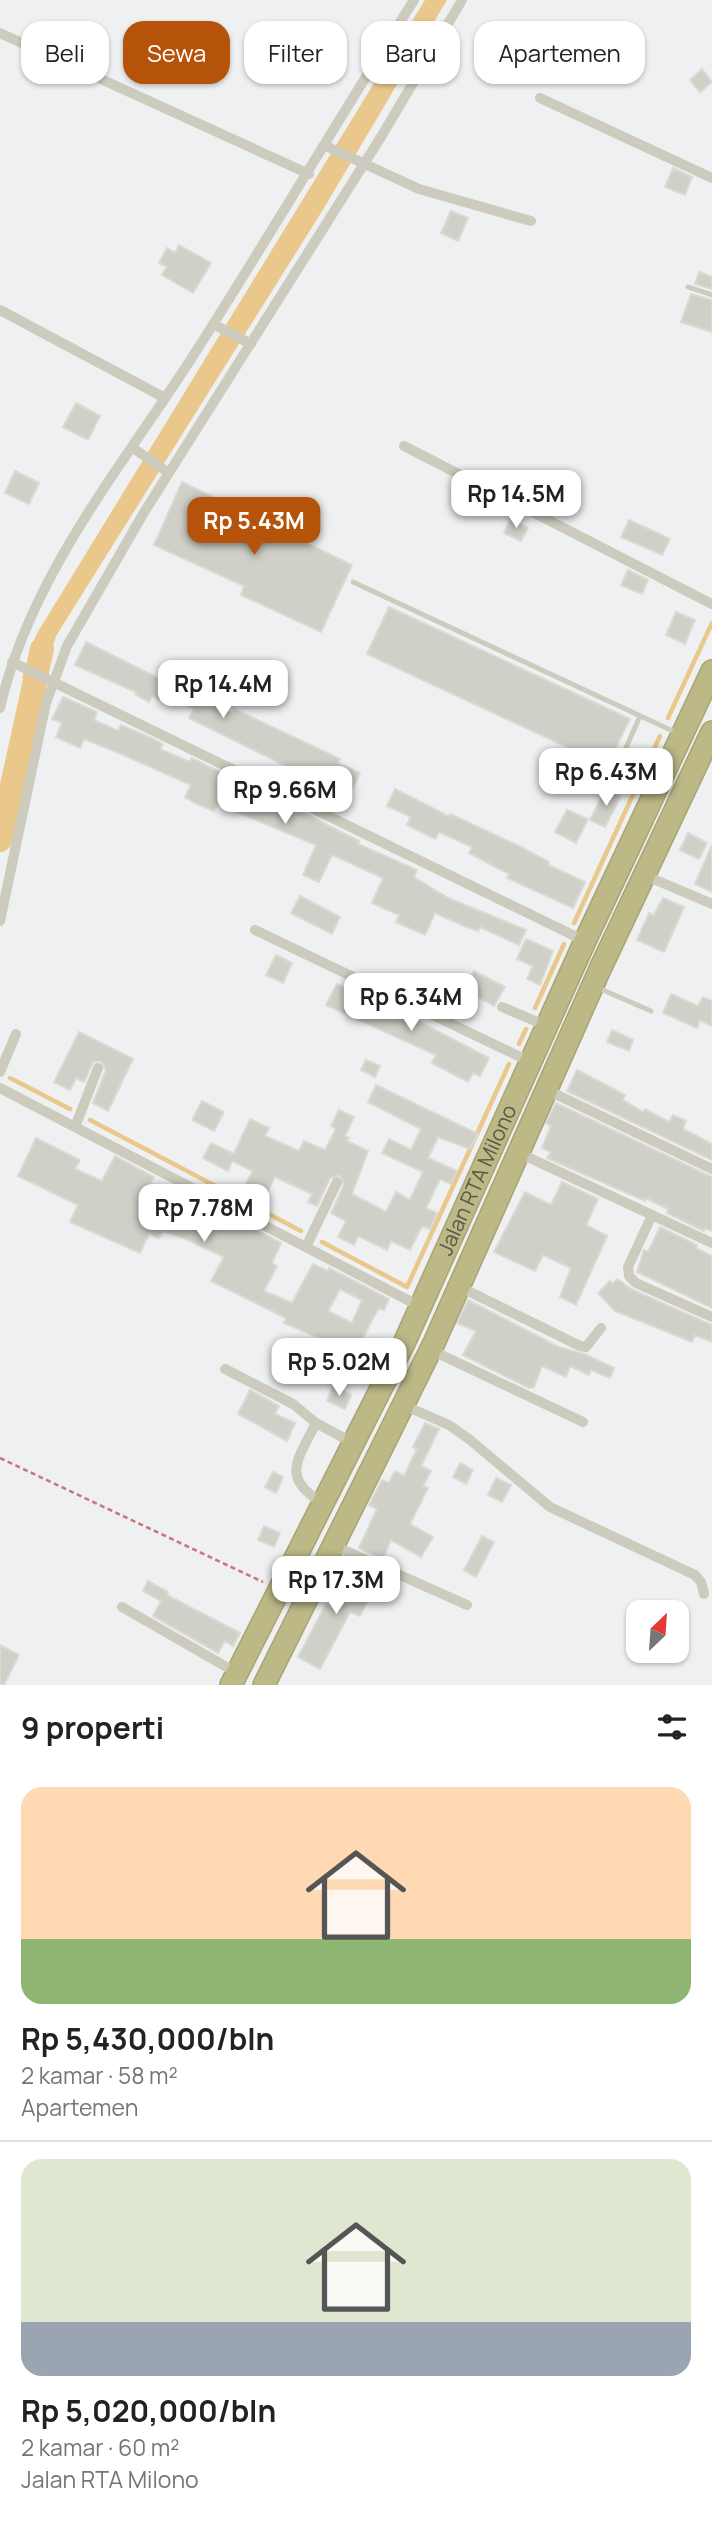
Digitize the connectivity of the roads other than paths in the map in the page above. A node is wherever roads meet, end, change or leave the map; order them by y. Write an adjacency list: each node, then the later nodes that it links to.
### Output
1 (414, 0): 5 (street)
2 (462, 0): 6 (street)
3 (0, 33): 7 (street)
4 (540, 98): 8 (street)
5 (326, 146): 6 (street); 7 (street)
6 (364, 165): 9 (street); 14 (street)
7 (309, 174): 13 (street)
8 (712, 178)
9 (531, 221)
10 (688, 287): 11 (lane)
11 (712, 295)
12 (0, 310): 15 (street)
13 (213, 324): 14 (street); 15 (street)
14 (246, 342): 18 (street)
15 (165, 398): 17 (street)
16 (404, 446): 20 (street)
17 (136, 450): 18 (street); 21 (street)
18 (166, 471): 23 (street)
19 (353, 582): 26 (lane)
20 (712, 604)
21 (12, 662): 23 (street); 24 (street)
22 (712, 671): 28 (highway, Jalan RTA Milono)
23 (47, 678): 32 (street); 34 (street)
24 (3, 683): 25 (street)
25 (0, 708)
26 (640, 716): 28 (lane); 29 (lane)
27 (712, 733): 30 (highway, Jalan RTA Milono)
28 (682, 736): 29 (highway, Jalan RTA Milono)
29 (662, 779): 34 (highway, Jalan RTA Milono)
30 (645, 875): 31 (street); 35 (highway, Jalan RTA Milono)
31 (712, 904)
32 (0, 921)
33 (255, 930): 40 (street)
34 (585, 942): 38 (highway, Jalan RTA Milono)
35 (593, 986): 37 (lane); 44 (highway, Jalan RTA Milono)
36 (502, 1007): 38 (street)
37 (651, 1011)
38 (547, 1026): 40 (highway, Jalan RTA Milono)
39 (16, 1034): 42 (street)
40 (531, 1062): 53 (highway, Jalan RTA Milono)
41 (99, 1068): 45 (street)
42 (0, 1072)
43 (0, 1088): 45 (street)
44 (547, 1090): 46 (highway, Jalan RTA Milono); 47 (street)
45 (75, 1127): 51 (street)
46 (519, 1153): 49 (street); 52 (highway, Jalan RTA Milono)
47 (712, 1169)
48 (337, 1182): 51 (street)
49 (652, 1215): 50 (street); 54 (street)
50 (712, 1243)
51 (306, 1247): 53 (street)
52 (460, 1287): 55 (street); 56 (highway, Jalan RTA Milono)
53 (421, 1307): 61 (highway, Jalan RTA Milono)
54 (712, 1317)
55 (601, 1328)
56 (431, 1350): 58 (highway, Jalan RTA Milono); 59 (street)
57 (225, 1369): 60 (street)
58 (402, 1405): 63 (highway, Jalan RTA Milono); 65 (street)
59 (583, 1422)
60 (316, 1423): 61 (street); 62 (street)
61 (355, 1444): 62 (highway, Jalan RTA Milono)
62 (327, 1497): 63 (highway); 68 (highway, Jalan RTA Milono)
63 (353, 1503): 64 (highway, Jalan RTA Milono)
64 (335, 1546): 66 (street); 69 (highway, Jalan RTA Milono)
65 (704, 1594)
66 (467, 1605)
67 (122, 1607): 68 (street)
68 (234, 1679)
69 (264, 1685)

